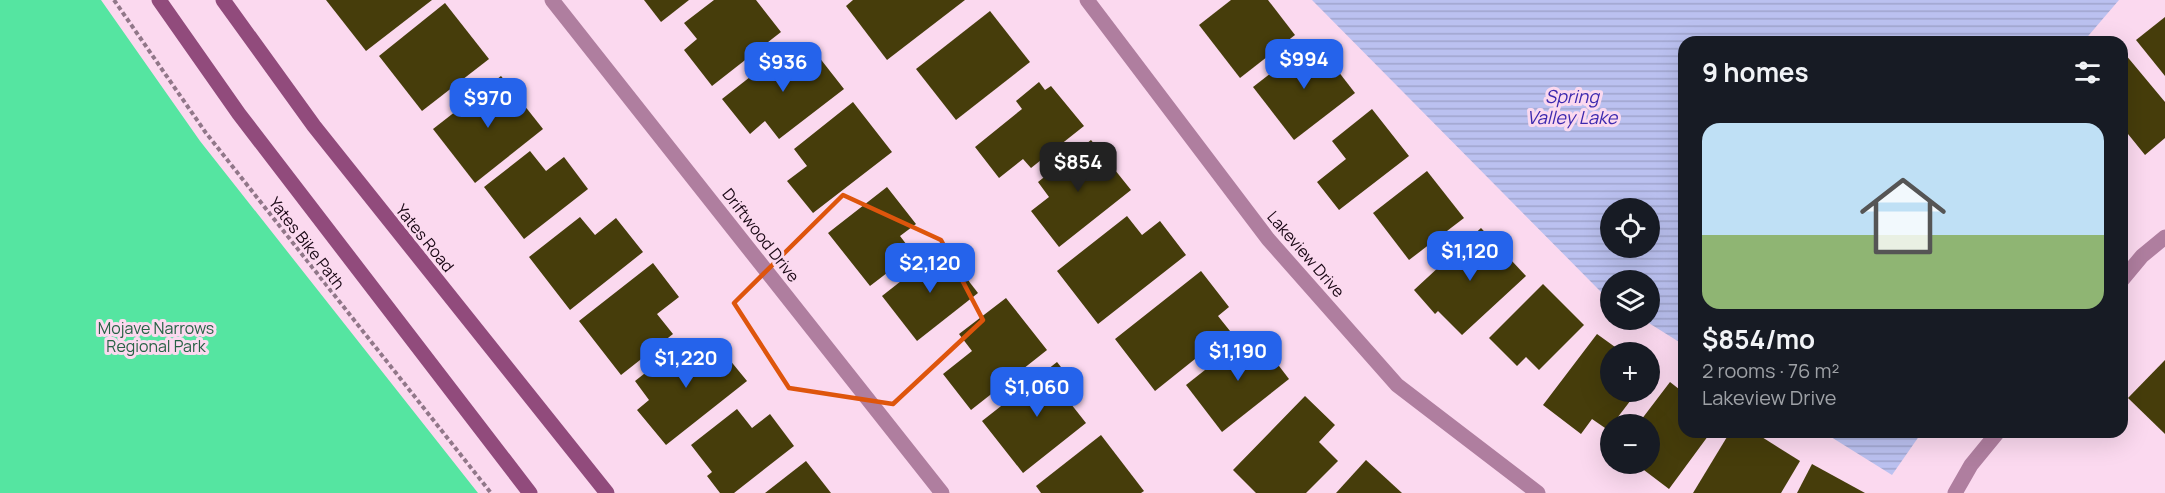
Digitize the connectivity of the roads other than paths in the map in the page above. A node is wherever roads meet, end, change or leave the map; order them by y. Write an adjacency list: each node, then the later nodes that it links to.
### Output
1 (159, 0): 8 (main road)
2 (223, 0): 9 (main road, Yates Road)
3 (552, 0): 10 (street, Driftwood Drive)
4 (1087, 0): 11 (street, Lakeview Drive)
5 (2165, 237): 6 (street)
6 (2128, 273)
7 (1993, 438): 12 (street)
8 (530, 493)
9 (607, 493)
10 (942, 493)
11 (1538, 493)
12 (1955, 493)

